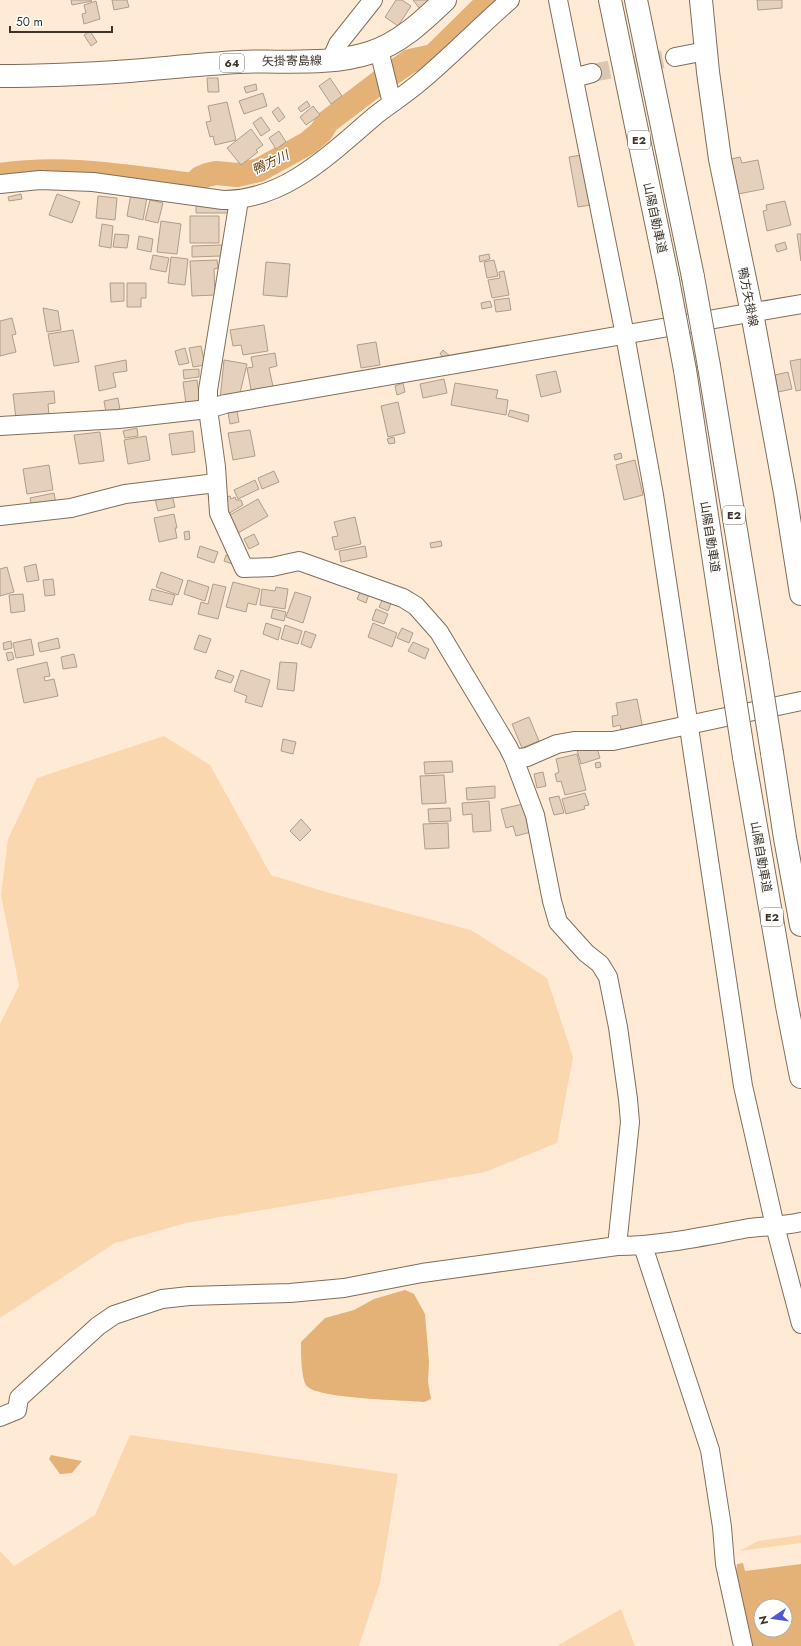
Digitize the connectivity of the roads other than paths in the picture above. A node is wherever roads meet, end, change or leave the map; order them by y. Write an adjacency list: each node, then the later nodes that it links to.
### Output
1 (373, 0): 10 (street)
2 (445, 0): 11 (main road, 矢掛寄島線 / 64)
3 (510, 0): 15 (street)
4 (558, 0): 14 (street)
5 (610, 0): 30 (main road, 山陽自動車道 / E2, bridge)
6 (636, 0): 29 (main road, 山陽自動車道 / E2, bridge)
7 (701, 0): 8 (main road, 鴨方矢掛線)
8 (706, 51): 9 (street); 19 (main road, 鴨方矢掛線)
9 (675, 57)
10 (330, 60): 11 (main road, 矢掛寄島線 / 64); 13 (main road, 矢掛寄島線 / 64)
11 (382, 60): 15 (street)
12 (592, 73): 14 (street)
13 (0, 76)
14 (574, 78): 20 (street)
15 (392, 100): 17 (street)
16 (0, 184): 17 (street)
17 (239, 200): 21 (street)
18 (801, 304): 19 (street)
19 (752, 313): 20 (street); 25 (main road, 鴨方矢掛線)
20 (625, 335): 21 (street); 27 (street)
21 (208, 410): 22 (street); 23 (street)
22 (0, 426)
23 (216, 483): 24 (street); 28 (street)
24 (0, 516)
25 (801, 594)
26 (801, 701): 27 (street)
27 (688, 726): 28 (street); 32 (street)
28 (514, 759): 33 (street)
29 (801, 925)
30 (801, 1076)
31 (801, 1222): 32 (street)
32 (775, 1226): 34 (street); 35 (street)
33 (617, 1246): 34 (street); 36 (street)
34 (643, 1246): 37 (street)
35 (801, 1324)
36 (0, 1416)
37 (742, 1646)

